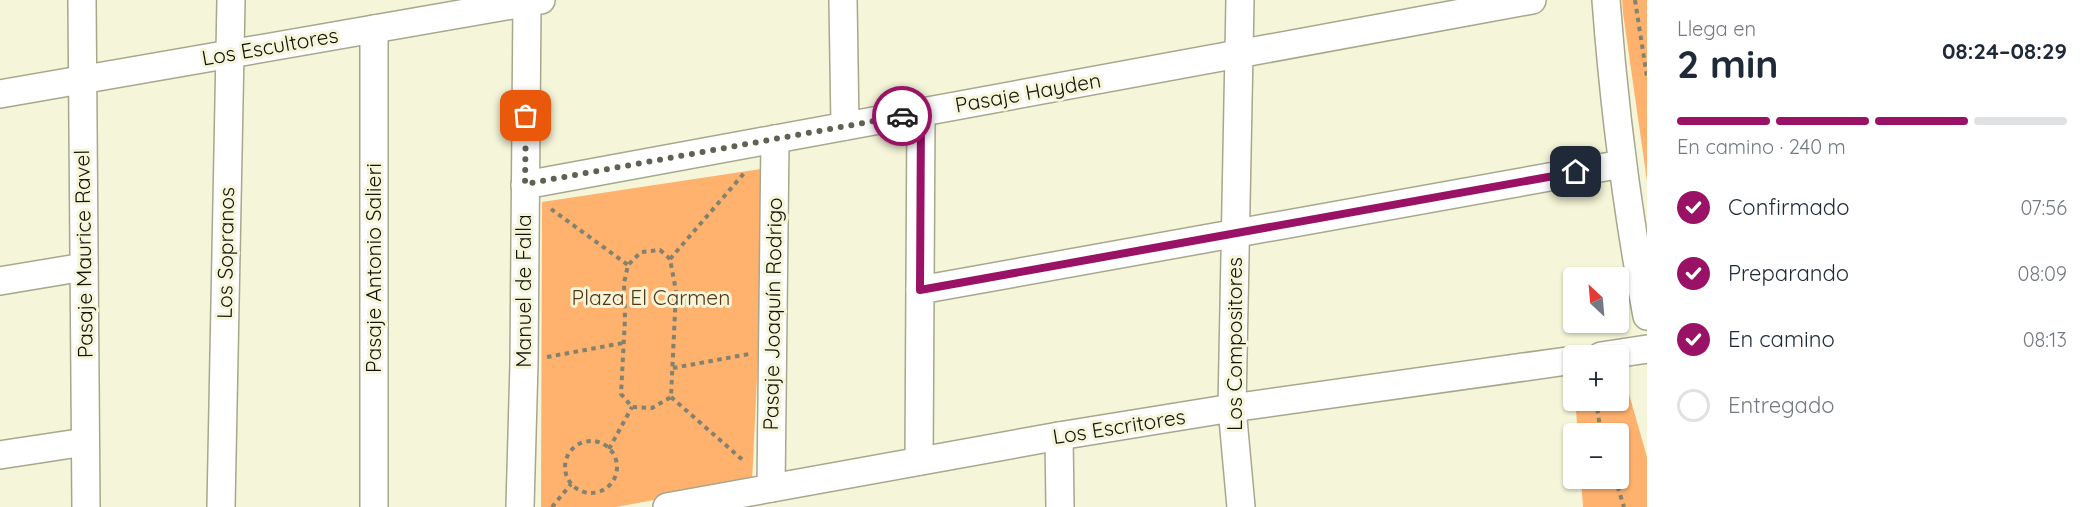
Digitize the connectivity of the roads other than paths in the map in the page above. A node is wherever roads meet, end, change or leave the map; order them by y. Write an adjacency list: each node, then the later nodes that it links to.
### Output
1 (82, 0): 11 (street, Pasaje Maurice Ravel)
2 (231, 0): 9 (street, Los Sopranos)
3 (843, 0): 14 (street)
4 (1240, 0): 10 (street, Los Compositores)
5 (1532, 0): 10 (street, Pasaje Hayden)
6 (1606, 0): 16 (street)
7 (534, 1): 8 (street, Los Escultores); 17 (street, Manuel de Falla)
8 (374, 29): 9 (street, Los Escultores); 34 (street, Pasaje Antonio Salieri)
9 (229, 54): 11 (street, Los Escultores); 33 (street, Los Sopranos)
10 (1239, 54): 13 (street, Pasaje Hayden); 18 (street, Los Compositores)
11 (82, 80): 12 (street, Los Escultores); 19 (street, Pasaje Maurice Ravel)
12 (0, 94)
13 (921, 112): 14 (street, Pasaje Hayden); 21 (street)
14 (845, 126): 15 (street, Pasaje Hayden)
15 (775, 139): 17 (street, Pasaje Hayden); 31 (street, Pasaje Joaquín Rodrigo)
16 (1622, 164): 18 (street); 22 (street)
17 (525, 184): 35 (street, Manuel de Falla)
18 (1236, 233): 21 (street); 26 (street, Los Compositores)
19 (84, 267): 20 (street); 28 (street, Pasaje Maurice Ravel)
20 (0, 281)
21 (920, 290): 30 (street)
22 (1647, 316)
23 (1647, 349): 24 (street)
24 (1629, 352)
25 (1563, 362): 26 (street, Los Escritores)
26 (1232, 408): 27 (street, Los Escritores); 38 (street, Los Compositores)
27 (1059, 436): 30 (street, Los Escritores); 37 (street)
28 (85, 442): 29 (street); 32 (street, Pasaje Maurice Ravel)
29 (0, 455)
30 (919, 461): 31 (street, Los Escritores)
31 (771, 488): 36 (street, Los Escritores)
32 (86, 507)
33 (221, 507)
34 (374, 507)
35 (520, 507)
36 (667, 507)
37 (1060, 507)
38 (1241, 507)

